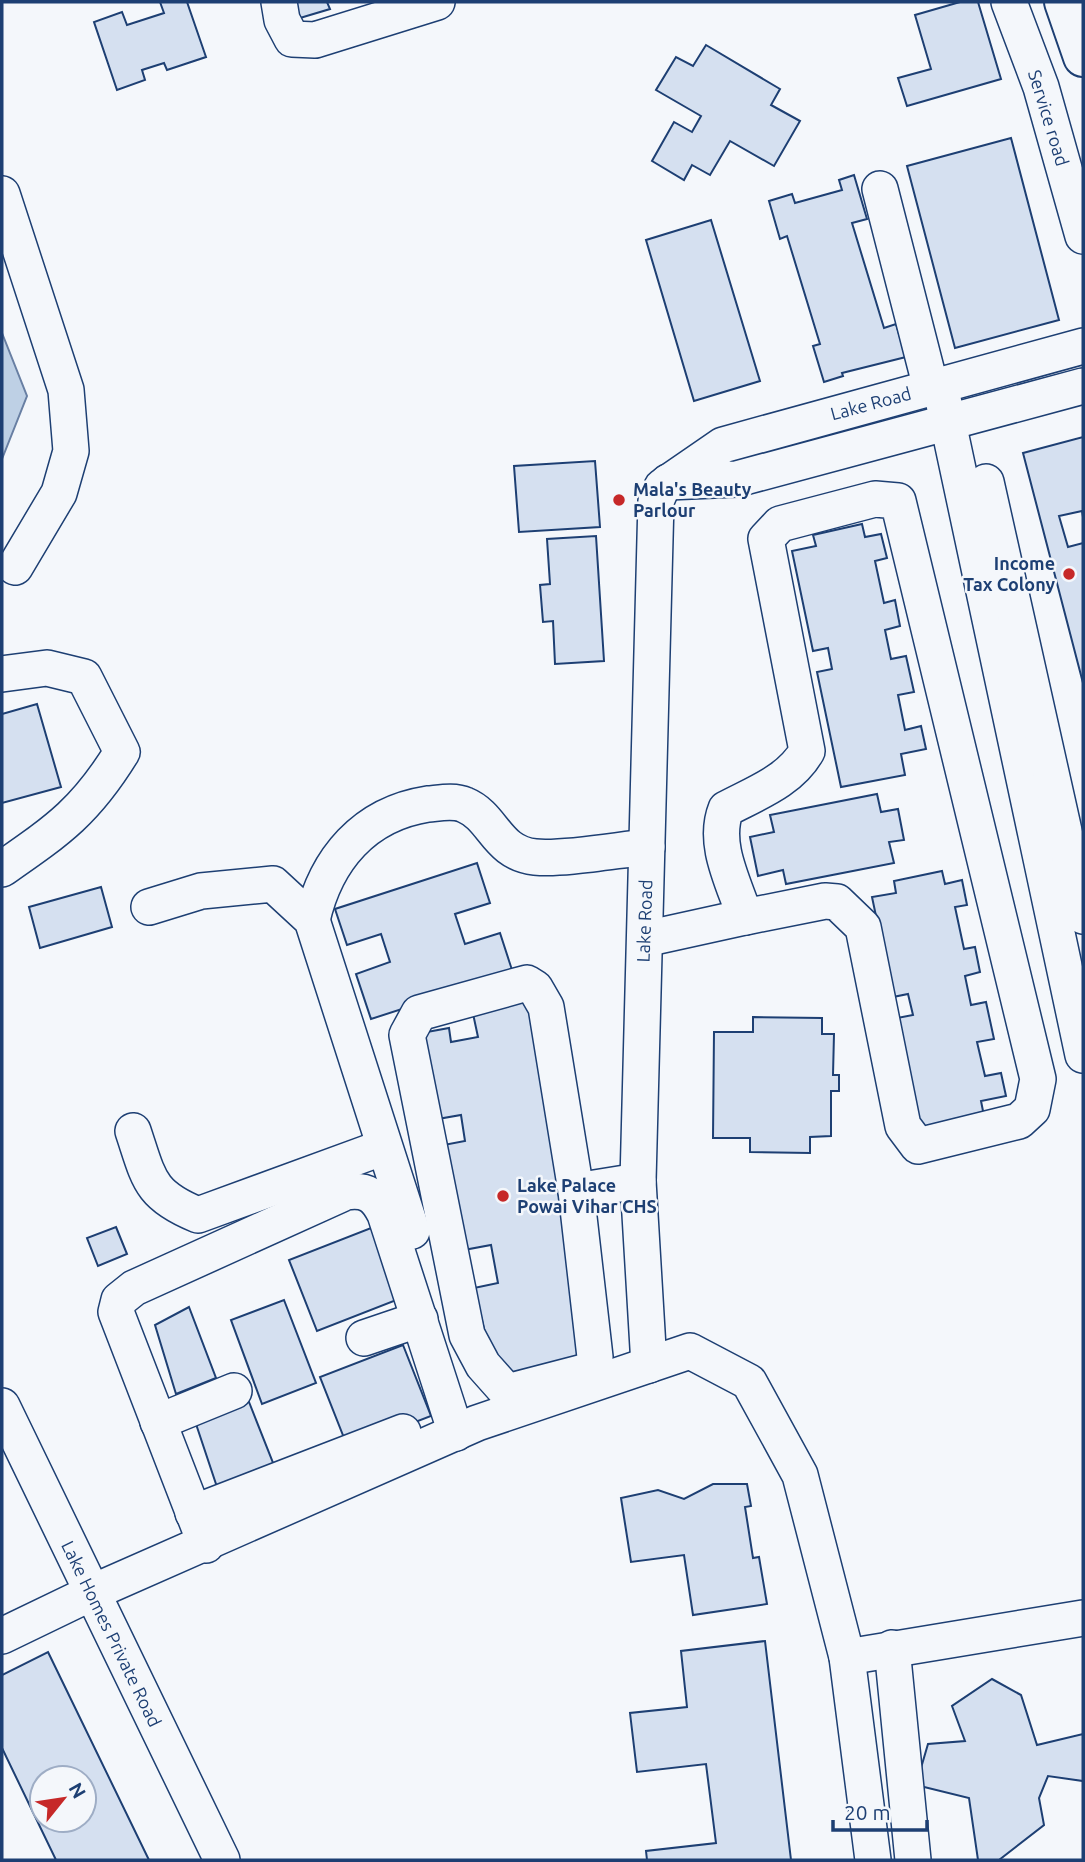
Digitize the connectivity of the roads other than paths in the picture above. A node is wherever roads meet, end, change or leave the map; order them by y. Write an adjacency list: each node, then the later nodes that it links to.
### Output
1 (279, 2): 2 (street)
2 (437, 2)
3 (1009, 2): 8 (street, Service road)
4 (1064, 2): 5 (main road)
5 (1083, 57)
6 (880, 189): 10 (street)
7 (2, 194): 14 (street)
8 (1083, 236)
9 (1083, 346): 10 (street, Lake Road)
10 (945, 384): 12 (street); 13 (street, Lake Road)
11 (1083, 386): 12 (street)
12 (960, 419): 13 (street); 16 (street)
13 (668, 482): 19 (street, Lake Road)
14 (15, 567)
15 (2, 674): 20 (street)
16 (1023, 711): 17 (street); 22 (street)
17 (1027, 792): 18 (street); 26 (street)
18 (972, 804): 23 (street); 23 (street)
19 (647, 847): 24 (street); 25 (street, Lake Road)
20 (2, 869)
21 (149, 907): 24 (street)
22 (1083, 916)
23 (745, 917): 25 (street)
24 (312, 920): 28 (street)
25 (645, 939): 29 (street, Lake Road)
26 (1083, 1055)
27 (132, 1131): 28 (street)
28 (384, 1147): 38 (street)
29 (638, 1181): 30 (street); 33 (street, Lake Road)
30 (576, 1191): 35 (street); 35 (street)
31 (420, 1319): 32 (street); 37 (street); 38 (street)
32 (364, 1338)
33 (649, 1365): 35 (street); 45 (street)
34 (234, 1391): 37 (street)
35 (533, 1395): 38 (street)
36 (2, 1406): 41 (street, Lake Homes Private Road)
37 (158, 1422): 39 (street)
38 (460, 1424): 39 (street); 40 (street)
39 (193, 1513): 40 (street)
40 (206, 1545): 41 (street)
41 (90, 1593): 43 (street); 46 (street, Lake Homes Private Road)
42 (1083, 1618): 44 (street)
43 (2, 1636)
44 (892, 1648): 45 (street); 48 (street)
45 (847, 1657): 47 (street)
46 (222, 1860)
47 (873, 1860)
48 (914, 1860)

